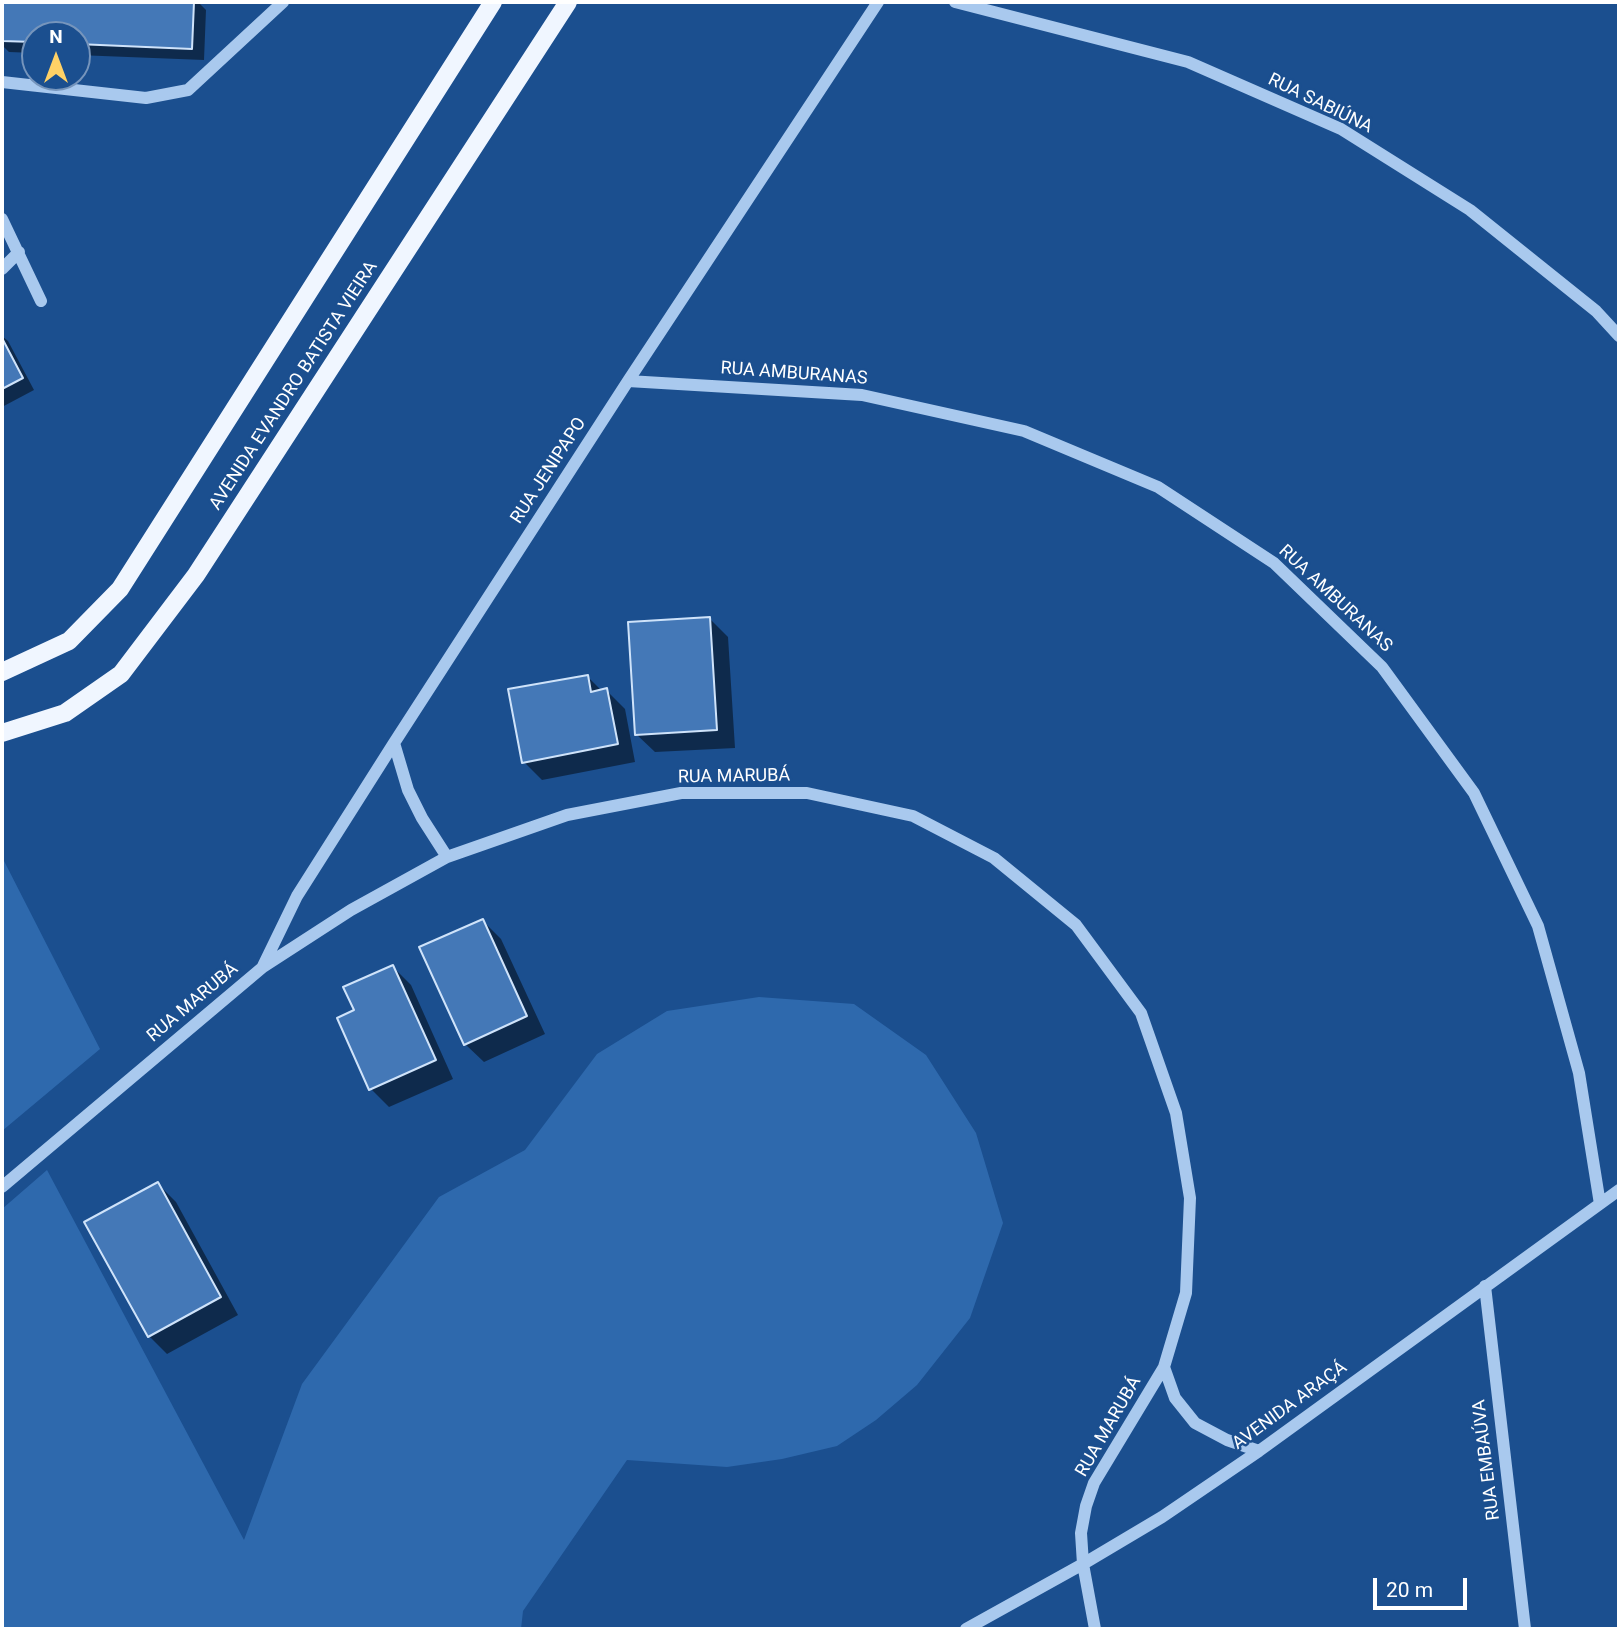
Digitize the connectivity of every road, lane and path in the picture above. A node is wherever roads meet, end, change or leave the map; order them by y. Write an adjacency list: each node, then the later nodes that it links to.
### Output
1 (283, 2): 6 (street)
2 (493, 2): 13 (main road, AVENIDA EVANDRO BATISTA VIEIRA)
3 (568, 2): 14 (main road, AVENIDA EVANDRO BATISTA VIEIRA)
4 (878, 2): 12 (street, RUA JENIPAPO)
5 (955, 2): 11 (street, RUA SABIÚNA)
6 (2, 82)
7 (2, 219): 8 (street)
8 (19, 252): 9 (street); 10 (street)
9 (2, 269)
10 (41, 301)
11 (1619, 336)
12 (628, 381): 15 (street, RUA JENIPAPO); 20 (street, RUA AMBURANAS)
13 (2, 672)
14 (2, 733)
15 (394, 743): 16 (street); 17 (street, RUA JENIPAPO)
16 (447, 857): 17 (street, RUA MARUBÁ); 22 (street, RUA MARUBÁ)
17 (263, 967): 18 (street, RUA MARUBÁ)
18 (2, 1186)
19 (1619, 1190): 20 (street, AVENIDA ARAÇÁ)
20 (1600, 1204): 21 (street, AVENIDA ARAÇÁ)
21 (1485, 1286): 23 (street, AVENIDA ARAÇÁ); 27 (street, RUA EMBAÚVA)
22 (1164, 1367): 23 (street, RUA MARUBÁ); 24 (street, RUA MARUBÁ)
23 (1259, 1451): 24 (street, AVENIDA ARAÇÁ)
24 (1083, 1564): 25 (street, AVENIDA ARAÇÁ); 26 (street, RUA MARUBÁ)
25 (966, 1629)
26 (1095, 1629)
27 (1525, 1629)

